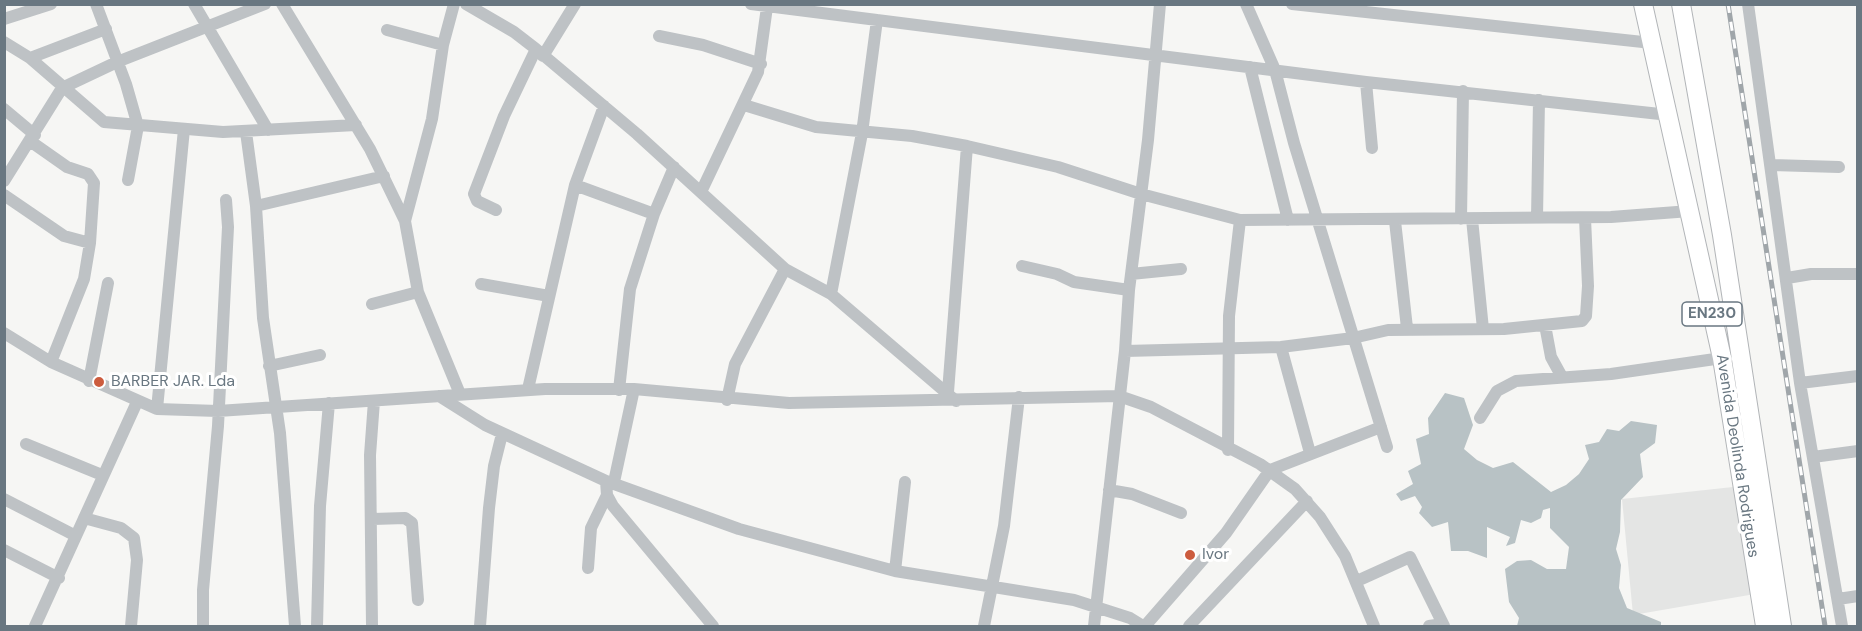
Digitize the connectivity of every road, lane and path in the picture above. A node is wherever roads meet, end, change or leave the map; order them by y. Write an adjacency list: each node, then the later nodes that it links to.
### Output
1 (51, 4): 17 (street)
2 (96, 4): 20 (street)
3 (194, 4): 19 (street)
4 (265, 4): 19 (street)
5 (282, 4): 41 (street)
6 (454, 4): 25 (street)
7 (466, 4): 26 (street)
8 (575, 4): 26 (street)
9 (751, 4): 16 (street)
10 (1160, 4): 27 (street)
11 (1246, 4): 32 (street)
12 (1292, 4): 24 (street)
13 (1643, 4): 24 (highway, Avenida Deolinda Rodrigues / EN230)
14 (1681, 4): 165 (highway, Avenida Deolinda Rodrigues / EN230)
15 (1748, 4): 50 (street)
16 (767, 7): 18 (street); 30 (street)
17 (4, 19)
18 (877, 20): 27 (street); 46 (street)
19 (207, 27): 29 (street); 44 (street)
20 (106, 29): 28 (street); 29 (street)
21 (387, 30): 25 (street)
22 (659, 36): 30 (street)
23 (4, 42): 28 (street)
24 (1652, 43): 40 (highway, Avenida Deolinda Rodrigues / EN230)
25 (444, 45): 72 (street)
26 (540, 52): 38 (street); 62 (street)
27 (1154, 56): 31 (street); 58 (street)
28 (30, 58): 34 (street)
29 (117, 62): 34 (street); 42 (street)
30 (761, 64): 37 (street)
31 (1250, 67): 32 (street); 69 (street)
32 (1275, 70): 33 (street); 70 (street)
33 (1366, 82): 35 (street); 49 (street)
34 (62, 88): 42 (street); 47 (street)
35 (1463, 91): 36 (street); 67 (street)
36 (1539, 100): 40 (street); 65 (street)
37 (744, 105): 46 (street); 57 (street)
38 (604, 106): 51 (street); 56 (street)
39 (4, 109): 47 (street)
40 (1669, 115): 63 (highway, Avenida Deolinda Rodrigues / EN230)
41 (356, 125): 44 (street); 54 (street)
42 (138, 126): 43 (street); 55 (street)
43 (184, 129): 45 (street); 116 (street)
44 (268, 130): 45 (street)
45 (246, 132): 61 (street)
46 (862, 133): 48 (street); 84 (street)
47 (32, 138): 53 (street); 73 (street)
48 (968, 146): 58 (street); 108 (street)
49 (1372, 148)
50 (1772, 165): 52 (street); 79 (street)
51 (674, 167): 57 (street); 64 (street)
52 (1839, 167)
53 (6, 175)
54 (384, 176): 61 (street); 72 (street)
55 (128, 180)
56 (574, 185): 64 (street); 85 (street)
57 (701, 192): 75 (street)
58 (1141, 194): 68 (street); 77 (street)
59 (4, 195): 73 (street)
60 (226, 200): 117 (street)
61 (256, 206): 98 (street)
62 (496, 210)
63 (1690, 211): 66 (street); 96 (highway, Avenida Deolinda Rodrigues / EN230)
64 (654, 214): 105 (street)
65 (1536, 218): 66 (street); 67 (street)
66 (1585, 218): 87 (street)
67 (1466, 219): 71 (street); 89 (street)
68 (1240, 220): 69 (street); 93 (street)
69 (1288, 220): 70 (street)
70 (1318, 220): 71 (street); 91 (street)
71 (1395, 220): 88 (street)
72 (405, 221): 83 (street)
73 (90, 243): 97 (street)
74 (1022, 266): 82 (street)
75 (785, 268): 84 (street); 111 (street)
76 (1181, 269): 77 (street)
77 (1131, 274): 82 (street)
78 (1857, 274): 79 (street)
79 (1787, 278): 102 (street)
80 (108, 283): 101 (street)
81 (481, 284): 85 (street)
82 (1129, 290): 94 (street)
83 (418, 292): 86 (street); 106 (street)
84 (831, 294): 108 (street)
85 (549, 296): 103 (street)
86 (372, 304)
87 (1545, 325): 89 (street); 100 (street)
88 (1407, 328): 89 (street); 91 (street)
89 (1483, 329)
90 (6, 338): 97 (street)
91 (1353, 338): 92 (street); 119 (street)
92 (1281, 347): 93 (street); 125 (street)
93 (1229, 350): 94 (street); 123 (street)
94 (1125, 351): 109 (street)
95 (320, 355): 98 (street)
96 (1722, 358): 100 (street); 164 (highway, Avenida Deolinda Rodrigues / EN230)
97 (51, 362): 101 (street)
98 (269, 366): 115 (street)
99 (1857, 376): 102 (street)
100 (1562, 377): 118 (street)
101 (89, 381): 113 (street)
102 (1800, 383): 126 (street)
103 (528, 389): 105 (street); 106 (street)
104 (634, 389): 105 (street); 111 (street); 129 (street)
105 (620, 390)
106 (460, 394): 107 (street)
107 (439, 396): 112 (street); 120 (street)
108 (952, 396): 110 (street); 111 (street)
109 (1119, 396): 110 (street); 123 (street); 131 (street)
110 (1019, 397): 144 (street)
111 (727, 400)
112 (374, 401): 114 (street); 137 (street)
113 (137, 402): 116 (street); 128 (street)
114 (329, 404): 115 (street); 154 (street)
115 (276, 407): 117 (street); 153 (street)
116 (157, 409): 117 (street)
117 (218, 411): 152 (street)
118 (1480, 418)
119 (1381, 428): 122 (street); 125 (street)
120 (502, 434): 129 (street); 156 (street)
121 (26, 444): 128 (street)
122 (1387, 447)
123 (1228, 450): 127 (street)
124 (1857, 451): 126 (street)
125 (1310, 453): 127 (street)
126 (1813, 457): 146 (street)
127 (1270, 470): 134 (street); 160 (street)
128 (102, 475): 136 (street)
129 (610, 482): 132 (street); 141 (street)
130 (905, 482): 141 (street)
131 (1109, 490): 135 (street); 148 (street)
132 (608, 495): 140 (street); 157 (street)
133 (4, 500): 138 (street)
134 (1307, 501): 143 (street); 161 (street)
135 (1181, 513)
136 (84, 518): 138 (street); 151 (street)
137 (373, 519): 147 (street); 155 (street)
138 (76, 536): 142 (street)
139 (4, 550): 142 (street)
140 (588, 568)
141 (895, 571): 144 (street)
142 (59, 578): 150 (street)
143 (1357, 581): 149 (street); 162 (street)
144 (991, 587): 148 (street); 158 (street)
145 (1857, 596): 146 (street)
146 (1838, 599): 166 (street)
147 (418, 600)
148 (1097, 606): 159 (street); 160 (street)
149 (1443, 625): 163 (street)
150 (35, 627)
151 (131, 627)
152 (203, 627)
153 (295, 627)
154 (317, 627)
155 (372, 627)
156 (480, 627)
157 (713, 627)
158 (984, 627)
159 (1094, 627)
160 (1144, 627)
161 (1189, 627)
162 (1374, 627)
163 (1429, 627)
164 (1765, 627)
165 (1782, 627)
166 (1842, 627)

